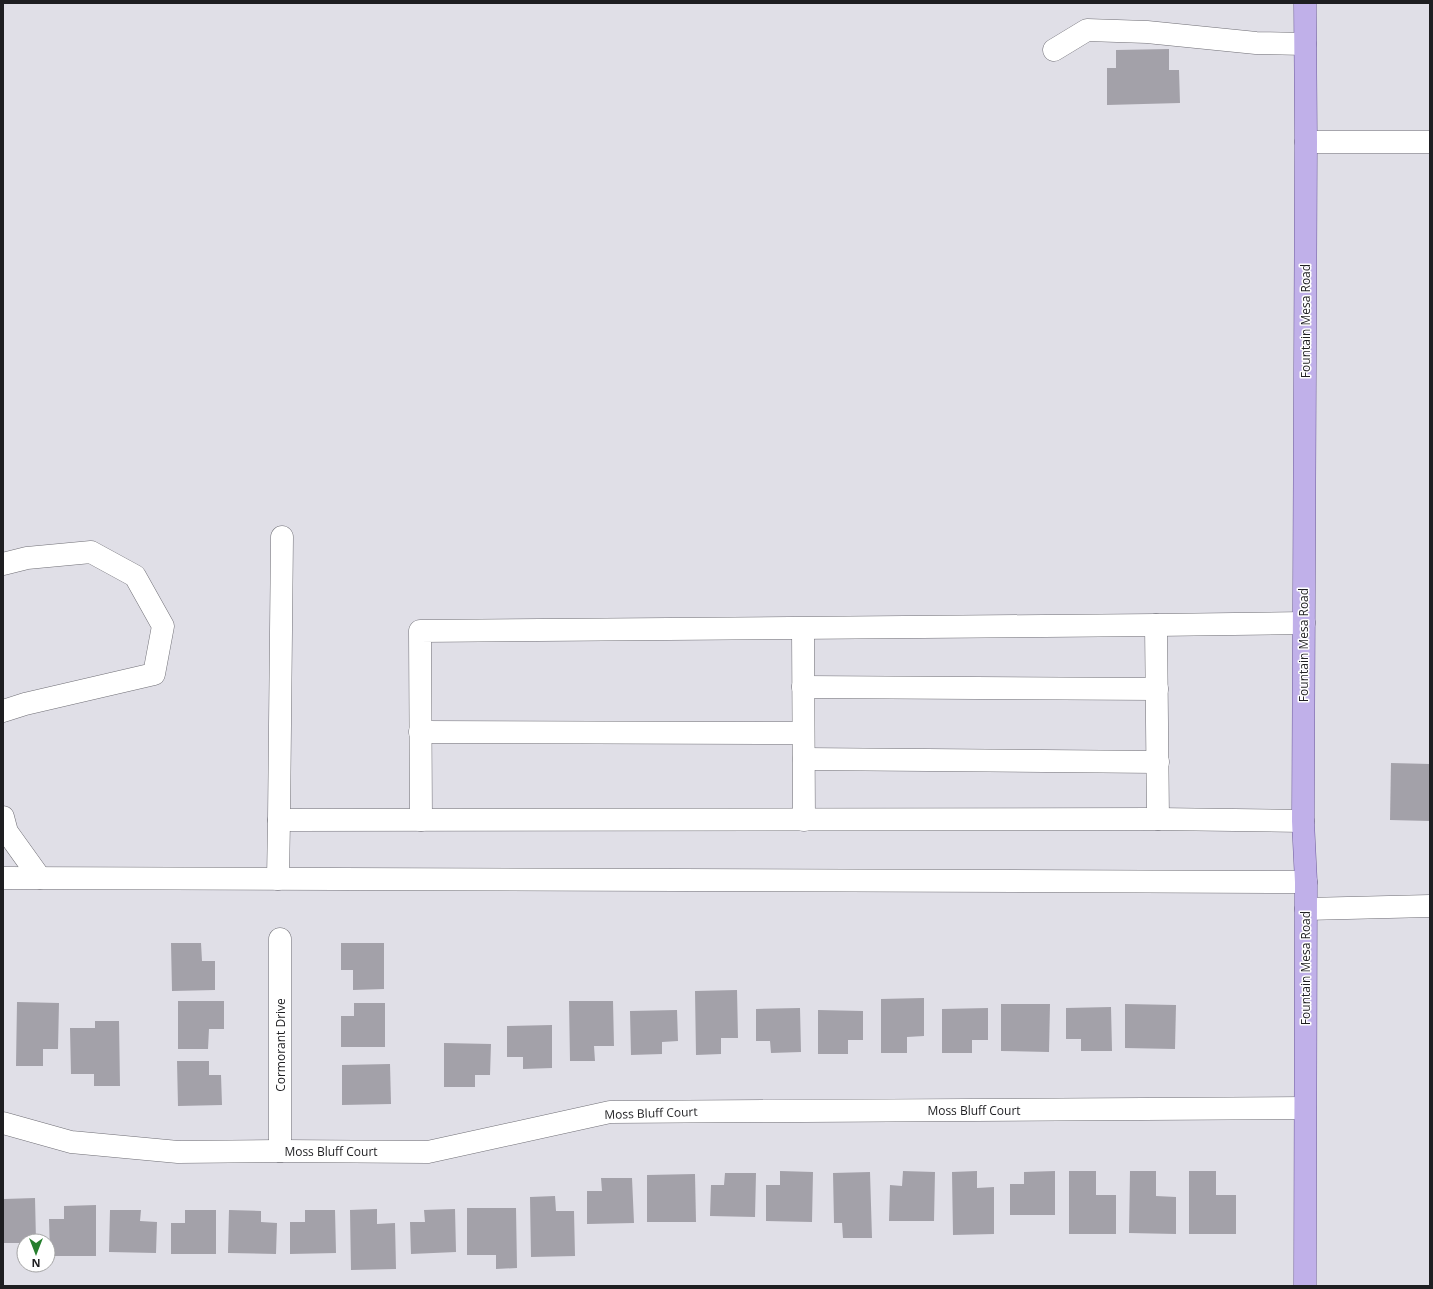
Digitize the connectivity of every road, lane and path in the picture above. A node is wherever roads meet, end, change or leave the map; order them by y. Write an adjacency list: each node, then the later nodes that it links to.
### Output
1 (1305, 3): 2 (main road, Fountain Mesa Road)
2 (1305, 44): 3 (street); 4 (main road, Fountain Mesa Road)
3 (1054, 50)
4 (1306, 142): 5 (street); 8 (main road, Fountain Mesa Road)
5 (1430, 142)
6 (282, 537): 20 (street)
7 (3, 564): 13 (street)
8 (1304, 623): 9 (street); 23 (main road, Fountain Mesa Road)
9 (1156, 625): 10 (street); 12 (street)
10 (803, 629): 11 (street); 14 (street)
11 (803, 687): 12 (street); 15 (street)
12 (1157, 689): 17 (street)
13 (3, 711)
14 (420, 732): 15 (street); 21 (street)
15 (803, 733): 16 (street)
16 (804, 759): 17 (street); 22 (street)
17 (1158, 762): 19 (street)
18 (3, 817): 25 (street)
19 (1158, 819): 22 (street); 23 (street)
20 (279, 820): 21 (street); 26 (street)
21 (421, 820): 22 (street)
22 (804, 820)
23 (1302, 821): 27 (main road, Fountain Mesa Road)
24 (3, 878): 25 (street)
25 (40, 878): 26 (street)
26 (278, 879): 27 (street)
27 (1306, 882): 29 (main road, Fountain Mesa Road)
28 (1430, 906): 29 (street)
29 (1306, 909): 31 (main road, Fountain Mesa Road)
30 (280, 939): 33 (street, Cormorant Drive)
31 (1305, 1108): 33 (street, Moss Bluff Court); 34 (main road, Fountain Mesa Road)
32 (3, 1123): 33 (street, Moss Bluff Court)
33 (280, 1151)
34 (1305, 1286)

